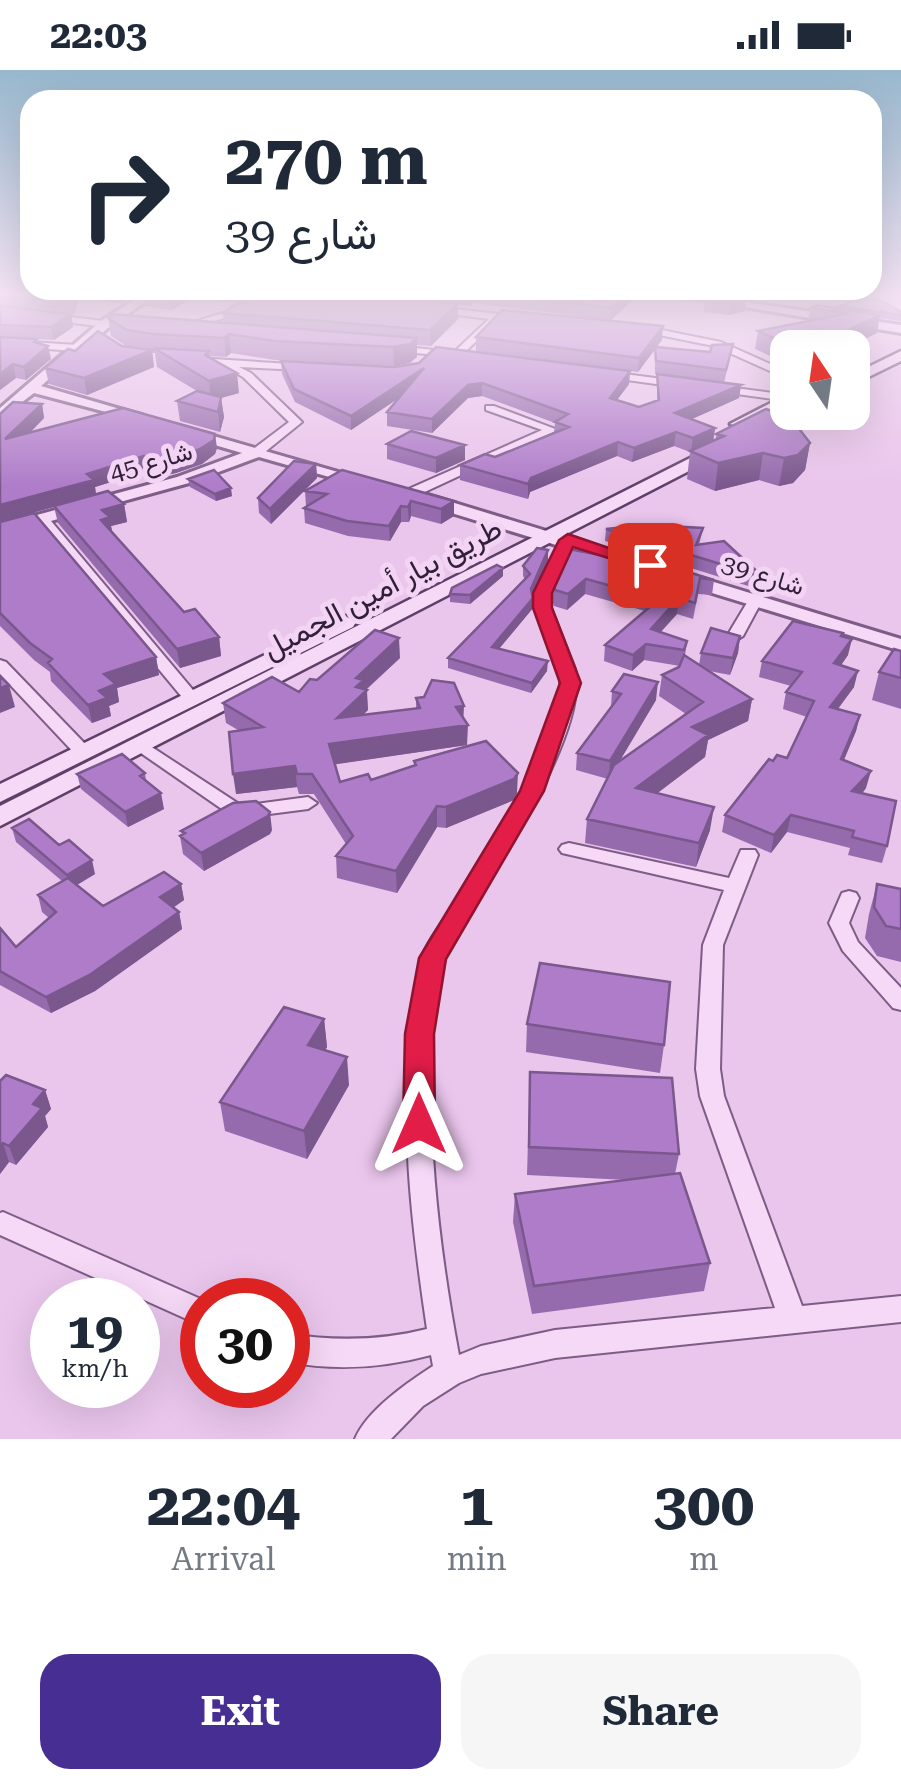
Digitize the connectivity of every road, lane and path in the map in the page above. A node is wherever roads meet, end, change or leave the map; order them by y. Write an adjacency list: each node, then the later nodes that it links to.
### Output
1 (65, 359): 11 (street)
2 (426, 359): 7 (street)
3 (893, 359): 8 (main road)
4 (183, 360): 5 (street)
5 (224, 362): 6 (street); 18 (street)
6 (318, 368)
7 (414, 370)
8 (870, 371)
9 (592, 372): 10 (street)
10 (690, 385)
11 (32, 388): 16 (street); 18 (street)
12 (710, 388): 13 (street)
13 (770, 396)
14 (490, 408): 21 (street)
15 (770, 408): 24 (main road, طريق بيار أمين الجميل)
16 (0, 415)
17 (770, 423): 24 (main road, طريق بيار أمين الجميل)
18 (256, 453): 19 (street); 22 (street, شارع 45)
19 (371, 484)
20 (390, 489): 21 (street, شارع 39)
21 (410, 494): 24 (street, شارع 39)
22 (41, 518): 23 (street, شارع 45); 29 (street)
23 (0, 530)
24 (548, 534): 25 (street, شارع 39); 29 (main road, طريق بيار أمين الجميل); 30 (main road, طريق بيار أمين الجميل); 44 (street)
25 (756, 598): 26 (street); 27 (street, شارع 39)
26 (735, 636)
27 (901, 644)
28 (0, 665): 31 (street)
29 (192, 699): 31 (main road, طريق بيار أمين الجميل)
30 (140, 745): 33 (street); 34 (main road, طريق بيار أمين الجميل)
31 (83, 752): 32 (main road, طريق بيار أمين الجميل)
32 (0, 794)
33 (308, 803)
34 (0, 817)
35 (569, 849): 37 (street)
36 (748, 855): 37 (street)
37 (736, 886): 43 (street)
38 (849, 898): 39 (street)
39 (901, 1002)
40 (3, 1224): 41 (street)
41 (180, 1303)
42 (901, 1308): 43 (street)
43 (793, 1319): 46 (street)
44 (441, 1339): 45 (street); 46 (street)
45 (310, 1352)
46 (449, 1374): 47 (street)
47 (370, 1439)

